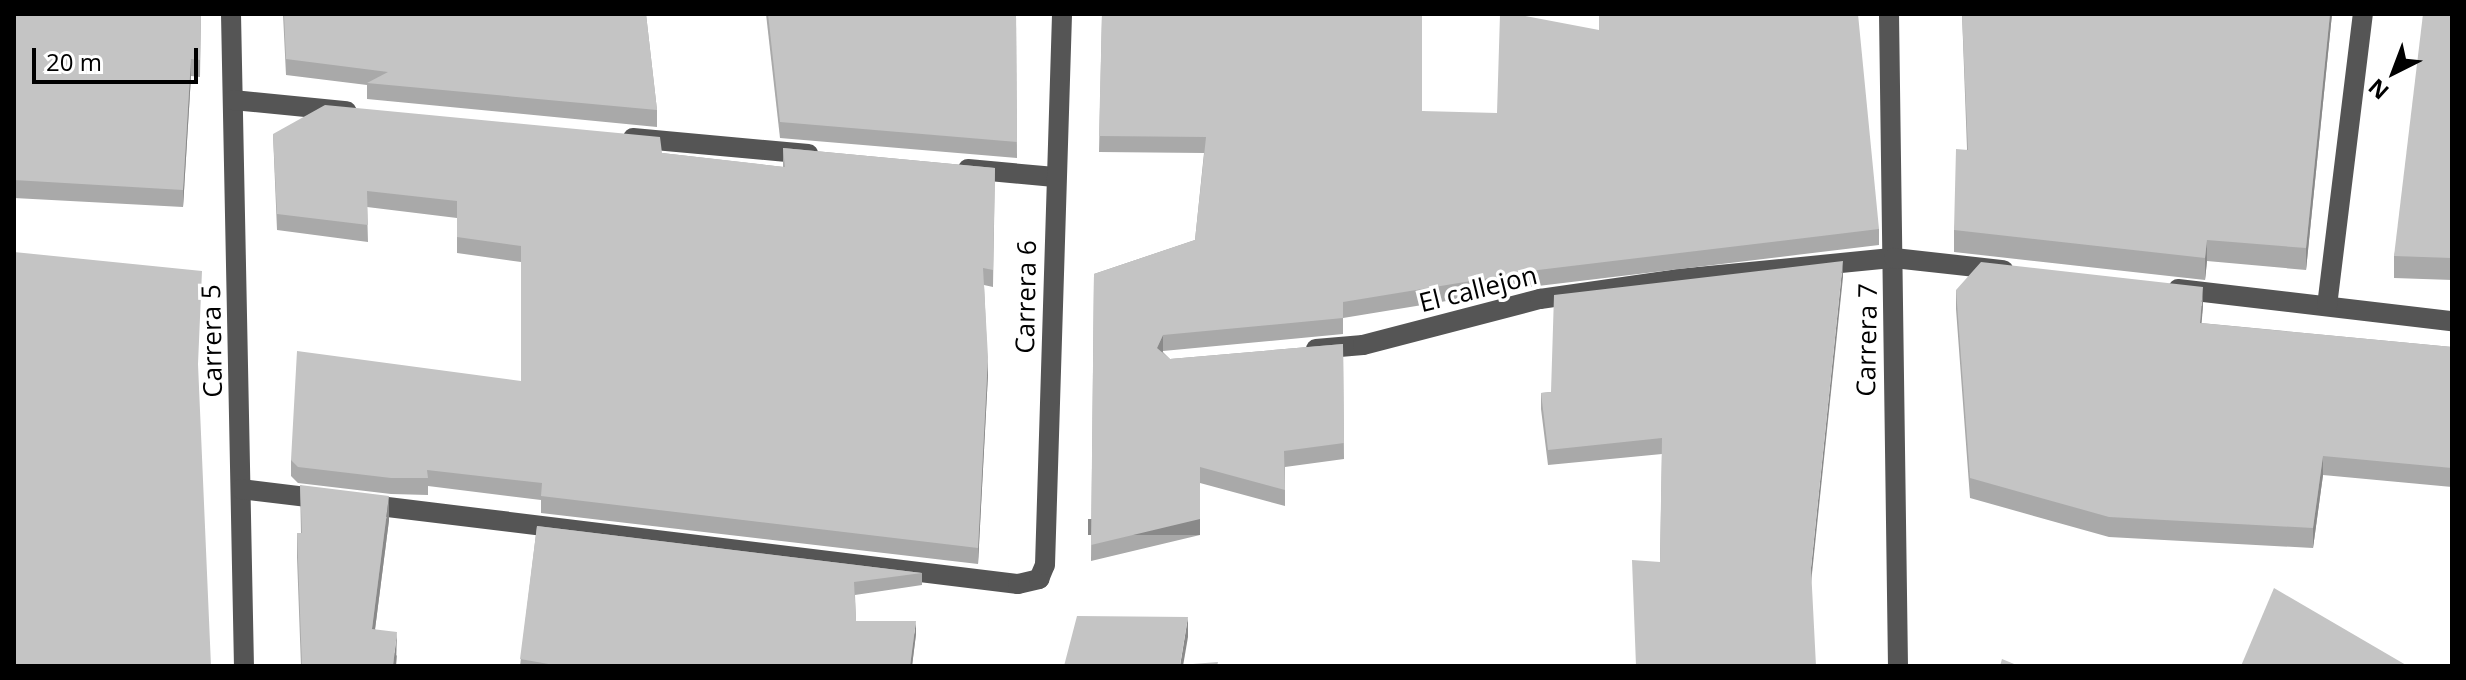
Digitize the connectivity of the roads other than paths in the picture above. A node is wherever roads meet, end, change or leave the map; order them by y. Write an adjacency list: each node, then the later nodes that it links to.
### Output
1 (231, 14): 5 (street, Carrera 5)
2 (1062, 14): 10 (street, Carrera 6)
3 (1889, 14): 11 (street, Carrera 7)
4 (2363, 14): 14 (street)
5 (233, 100): 6 (street); 17 (street, Carrera 5)
6 (376, 113)
7 (613, 136): 8 (street)
8 (834, 156)
9 (945, 167): 10 (street)
10 (1055, 177): 17 (street, Carrera 6)
11 (1894, 258): 12 (street, El callejon); 16 (street, El callejon); 19 (street, Carrera 7)
12 (2033, 273)
13 (2157, 287): 14 (street)
14 (2327, 306): 15 (street)
15 (2452, 321)
16 (1289, 351)
17 (241, 489): 18 (street, Carrera 5)
18 (244, 666)
19 (1898, 666)

